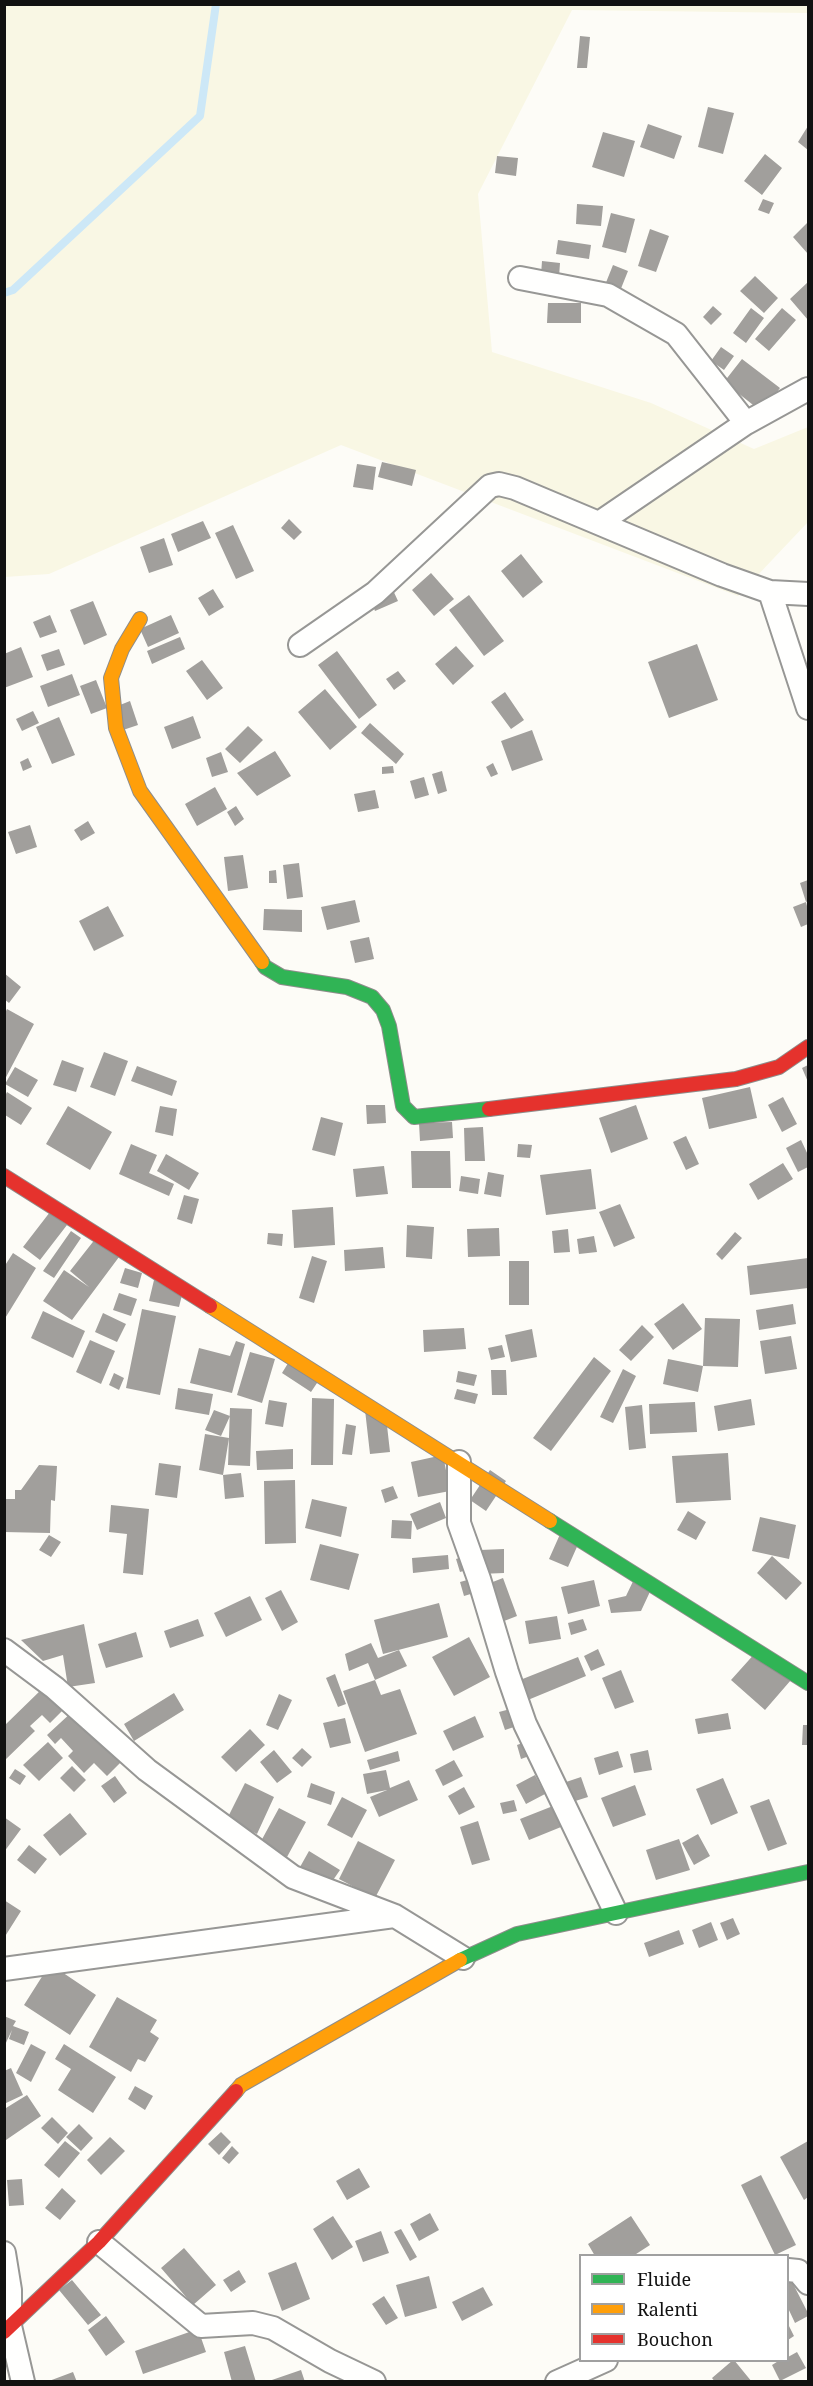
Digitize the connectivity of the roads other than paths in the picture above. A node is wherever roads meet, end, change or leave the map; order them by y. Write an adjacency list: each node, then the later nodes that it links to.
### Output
1 (520, 278): 3 (street)
2 (808, 390): 3 (street)
3 (747, 423): 4 (street)
4 (599, 523): 5 (street); 8 (street)
5 (770, 592): 6 (street); 9 (street)
6 (808, 594)
7 (140, 619): 10 (street)
8 (300, 645)
9 (808, 708)
10 (808, 1047)
11 (4, 1176): 12 (street)
12 (459, 1462): 14 (street); 16 (street)
13 (5, 1651): 17 (street)
14 (808, 1683)
15 (808, 1872): 16 (street)
16 (616, 1913): 18 (street)
17 (395, 1916): 18 (street); 19 (street)
18 (463, 1958): 20 (street)
19 (4, 1969)
20 (99, 2242): 25 (street); 28 (street)
21 (4, 2253): 24 (street)
22 (789, 2270): 23 (street)
23 (808, 2283)
24 (7, 2286): 25 (street)
25 (7, 2329): 27 (street)
26 (604, 2362): 29 (street)
27 (23, 2382)
28 (374, 2382)
29 (557, 2382)

